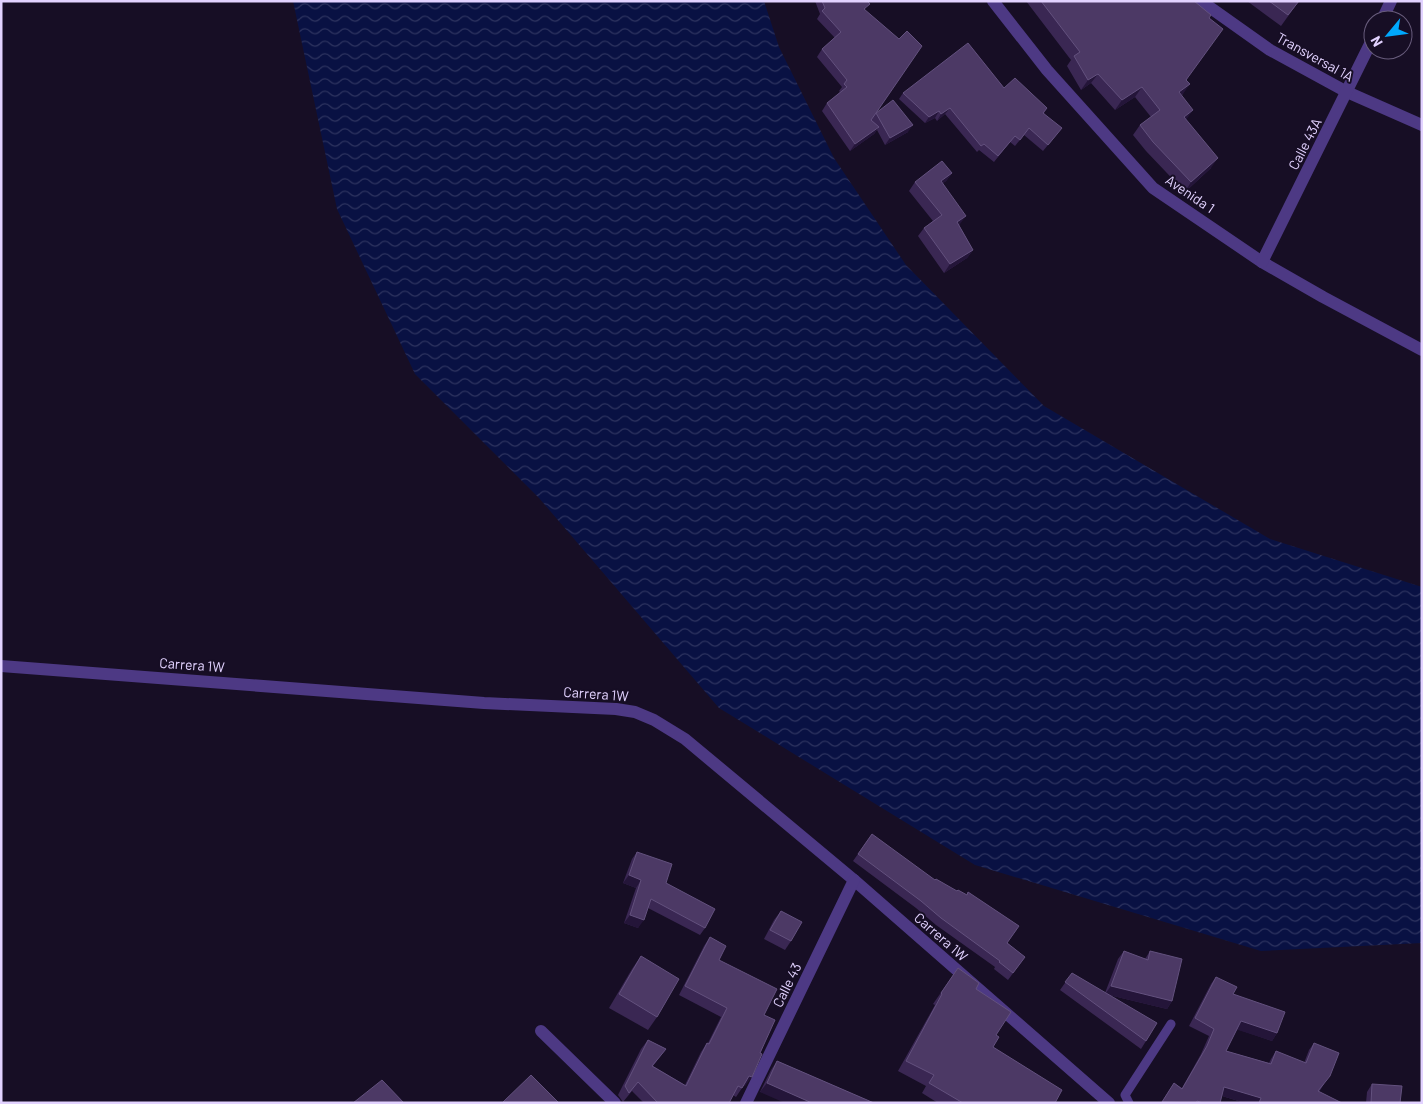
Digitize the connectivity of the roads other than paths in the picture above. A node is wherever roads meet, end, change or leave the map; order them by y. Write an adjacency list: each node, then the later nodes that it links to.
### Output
1 (993, 1): 6 (street, Avenida 1)
2 (1201, 1): 4 (street, Transversal 1A)
3 (1363, 59): 4 (street, Calle 43A)
4 (1347, 92): 5 (street, Transversal 1A); 6 (street, Calle 43A)
5 (1422, 125)
6 (1262, 262): 7 (street, Avenida 1)
7 (1422, 350)
8 (1, 666): 9 (street, Carrera 1W)
9 (854, 880): 13 (street, Carrera 1W); 14 (street, Calle 43)
10 (1171, 1024): 15 (lane)
11 (541, 1031): 12 (street)
12 (613, 1102)
13 (1106, 1102)
14 (746, 1103)
15 (1129, 1103)

